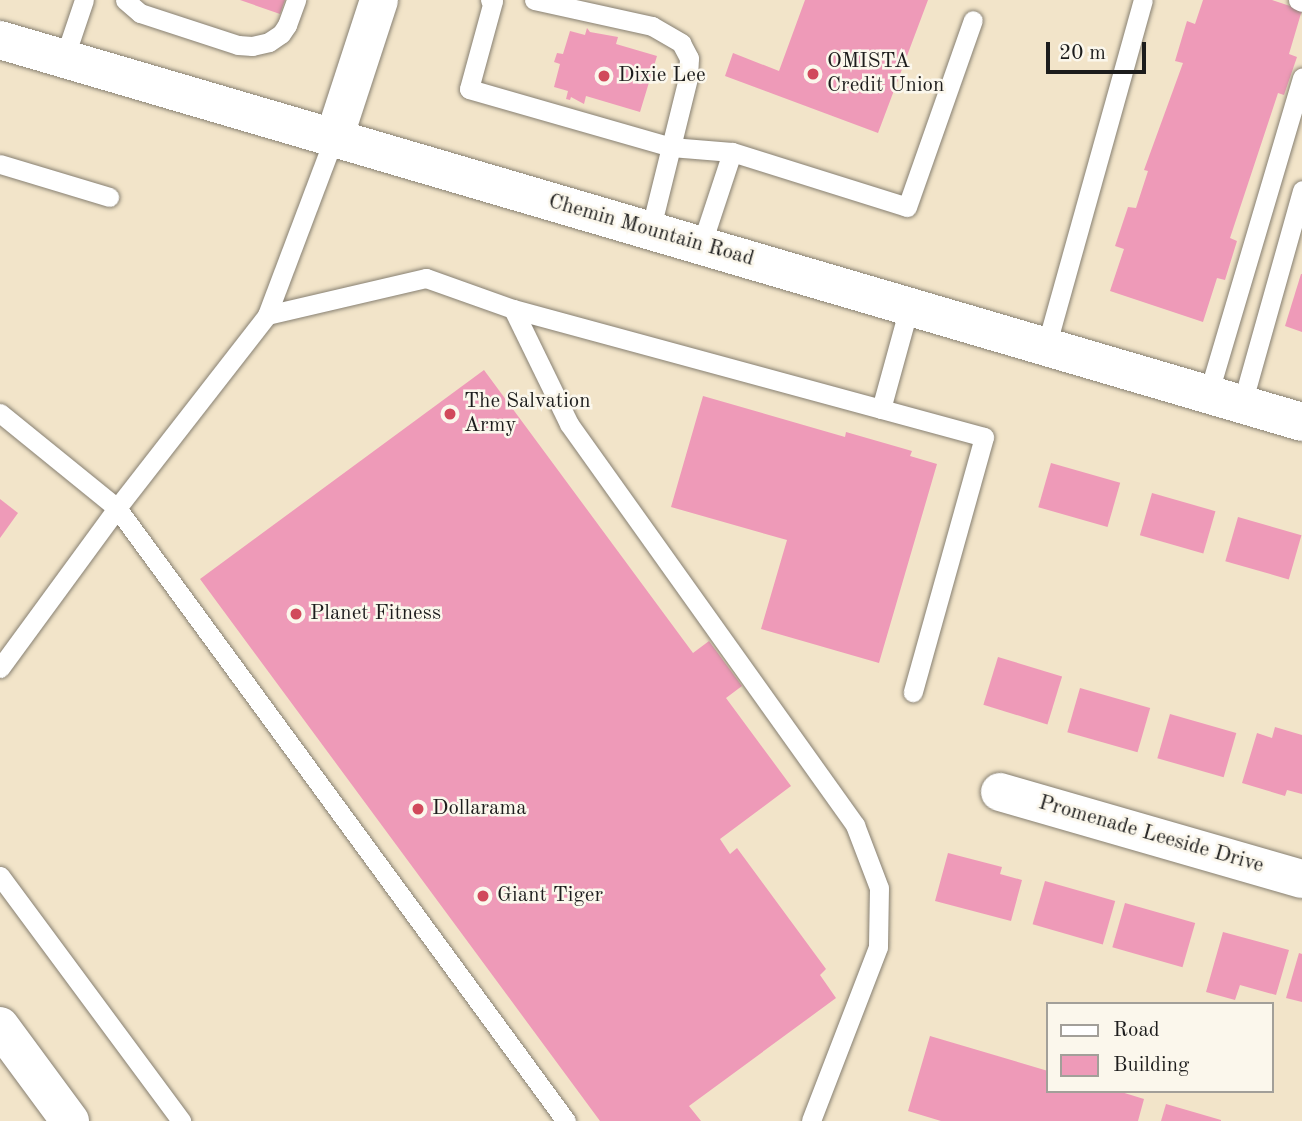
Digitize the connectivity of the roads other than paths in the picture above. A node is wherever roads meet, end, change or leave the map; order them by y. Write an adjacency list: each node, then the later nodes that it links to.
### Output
1 (84, 0): 10 (lane)
2 (125, 0): 3 (lane)
3 (296, 0)
4 (379, 0): 12 (main road)
5 (493, 0): 13 (lane)
6 (534, 0): 13 (lane)
7 (1143, 0): 23 (lane)
8 (973, 20): 14 (lane)
9 (0, 40): 10 (main road, Chemin Mountain Road)
10 (64, 59): 12 (main road, Chemin Mountain Road)
11 (1302, 78): 24 (lane)
12 (334, 138): 18 (main road, Chemin Mountain Road); 22 (lane)
13 (671, 147): 14 (lane); 18 (lane)
14 (732, 152): 19 (lane)
15 (0, 164): 17 (lane)
16 (1302, 190): 24 (lane)
17 (109, 197)
18 (650, 231): 19 (main road, Chemin Mountain Road)
19 (701, 246): 20 (main road, Chemin Mountain Road)
20 (909, 307): 23 (main road, Chemin Mountain Road); 25 (lane)
21 (513, 309): 22 (lane); 25 (lane); 38 (lane)
22 (267, 315): 28 (lane)
23 (1046, 347): 24 (main road, Chemin Mountain Road)
24 (1225, 400): 27 (main road, Chemin Mountain Road)
25 (881, 409): 30 (lane)
26 (0, 413): 28 (lane)
27 (1302, 422)
28 (117, 508): 29 (lane); 37 (lane)
29 (0, 668)
30 (914, 692)
31 (1000, 792): 33 (main road, Promenade Leeside Drive)
32 (0, 876): 36 (lane)
33 (1302, 879)
34 (0, 1026): 35 (main road)
35 (70, 1121)
36 (181, 1121)
37 (566, 1121)
38 (811, 1121)

